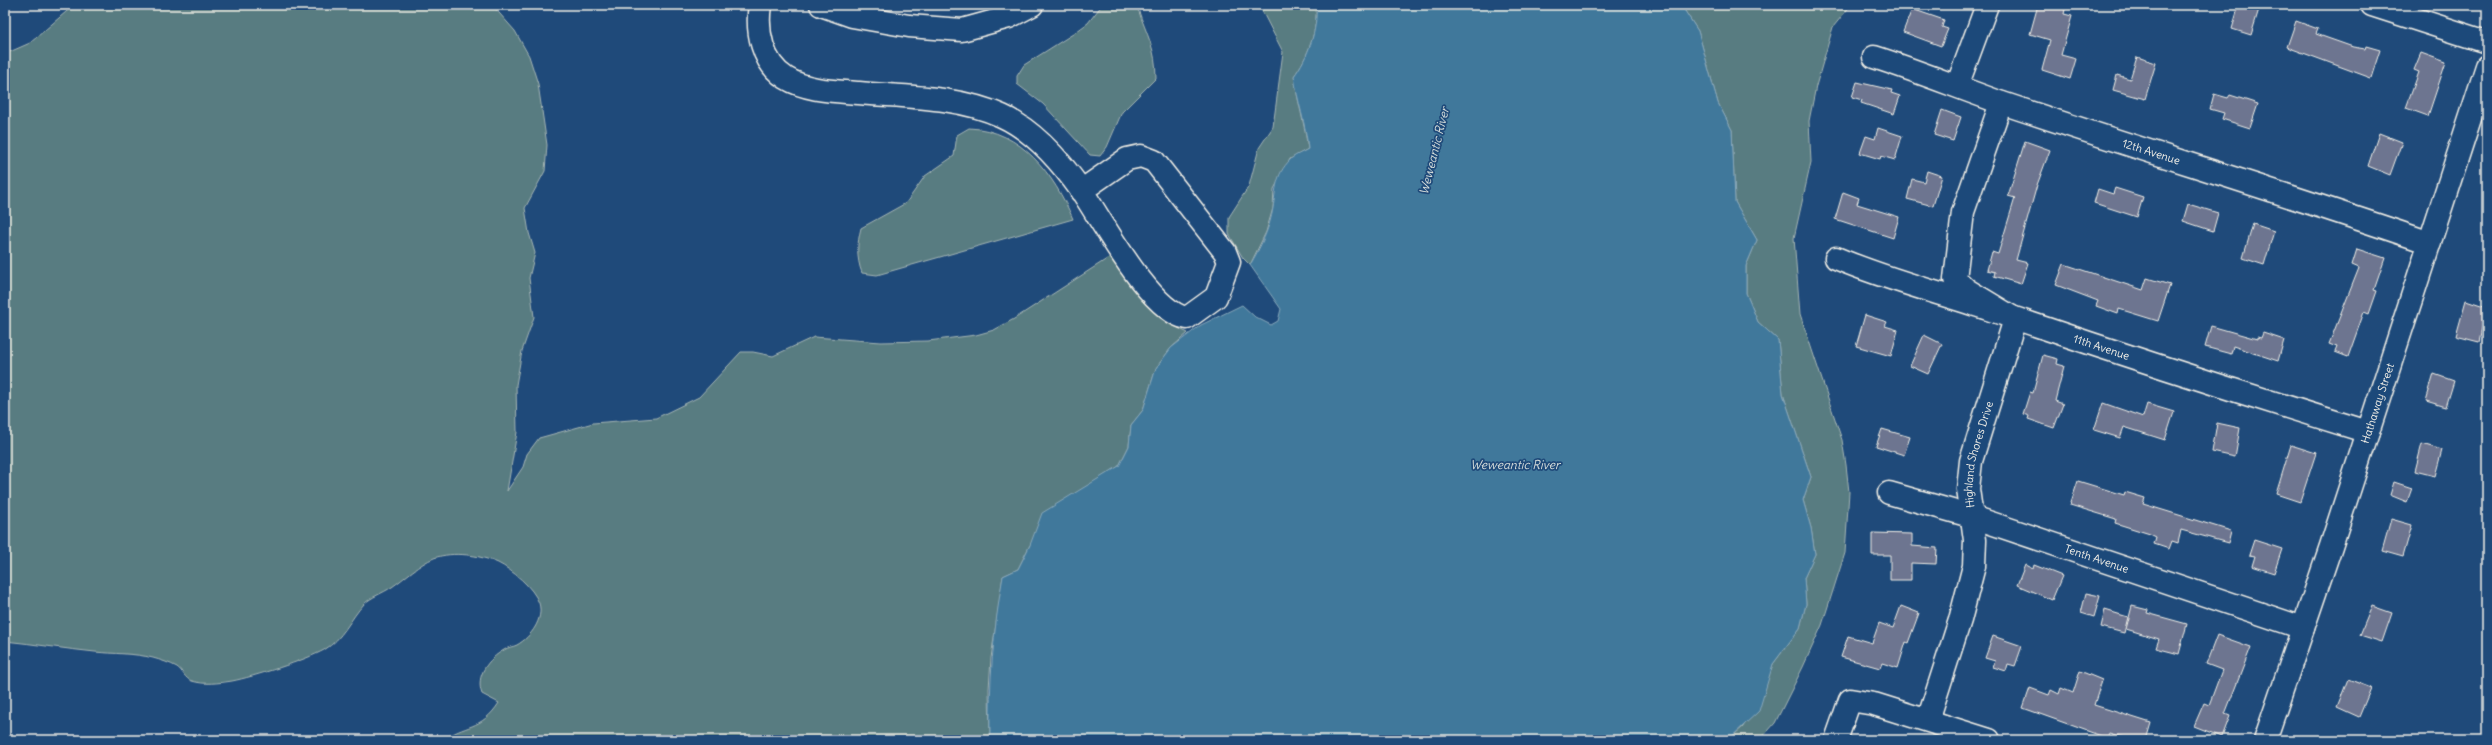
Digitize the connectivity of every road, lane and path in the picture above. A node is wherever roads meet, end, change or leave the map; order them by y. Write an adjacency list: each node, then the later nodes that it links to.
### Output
1 (760, 5): 11 (street)
2 (821, 5): 3 (street)
3 (1032, 5)
4 (1987, 5): 9 (street)
5 (2372, 5): 6 (street)
6 (2487, 42)
7 (1874, 57): 9 (street, 12th Avenue)
8 (2487, 66): 12 (street, Hathaway Street)
9 (1957, 86): 10 (street, 12th Avenue)
10 (2001, 102): 12 (street, 12th Avenue); 14 (street)
11 (1081, 191): 11 (street)
12 (2430, 243): 15 (street, Hathaway Street)
13 (1836, 258): 14 (street, 11th Avenue)
14 (2015, 318): 15 (street, 11th Avenue); 17 (street, Highland Shores Drive)
15 (2368, 432): 18 (street, Hathaway Street)
16 (1890, 493): 17 (street, Tenth Avenue)
17 (1970, 516): 18 (street, Tenth Avenue); 19 (street, Highland Shores Drive)
18 (2302, 628): 22 (street, Hathaway Street)
19 (1928, 720): 20 (street); 21 (street)
20 (1836, 740)
21 (1990, 740)
22 (2264, 740)

